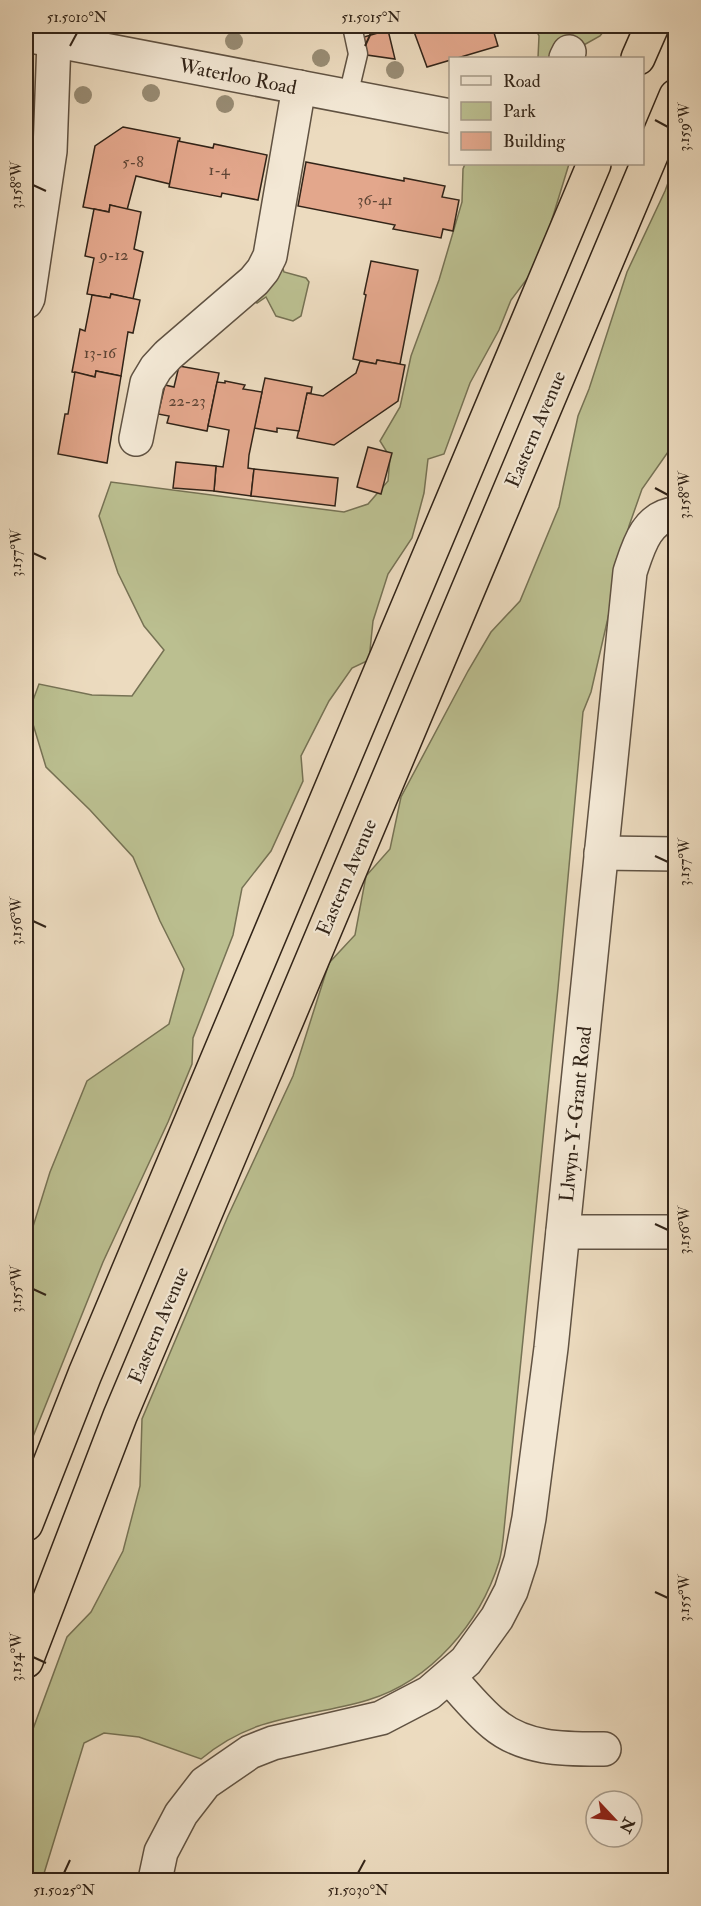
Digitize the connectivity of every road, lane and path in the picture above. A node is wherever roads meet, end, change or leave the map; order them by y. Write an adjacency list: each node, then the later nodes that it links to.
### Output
1 (352, 26): 6 (lane)
2 (652, 26): 4 (highway)
3 (61, 37): 5 (street, Waterloo Road); 10 (street)
4 (638, 57)
5 (299, 87): 6 (street, Waterloo Road); 11 (street)
6 (348, 96): 8 (street, Waterloo Road)
7 (675, 96): 18 (highway, Eastern Avenue)
8 (449, 117)
9 (594, 165): 17 (highway)
10 (26, 302)
11 (136, 439)
12 (675, 514): 13 (street, Llwyn-Y-Grant Road)
13 (601, 853): 14 (street); 15 (street, Llwyn-Y-Grant Road)
14 (675, 854)
15 (563, 1232): 16 (street); 19 (street, Llwyn-Y-Grant Road)
16 (675, 1232)
17 (26, 1524)
18 (26, 1661)
19 (448, 1677): 20 (street); 21 (street, Llwyn-Y-Grant Road)
20 (604, 1749)
21 (155, 1881)

